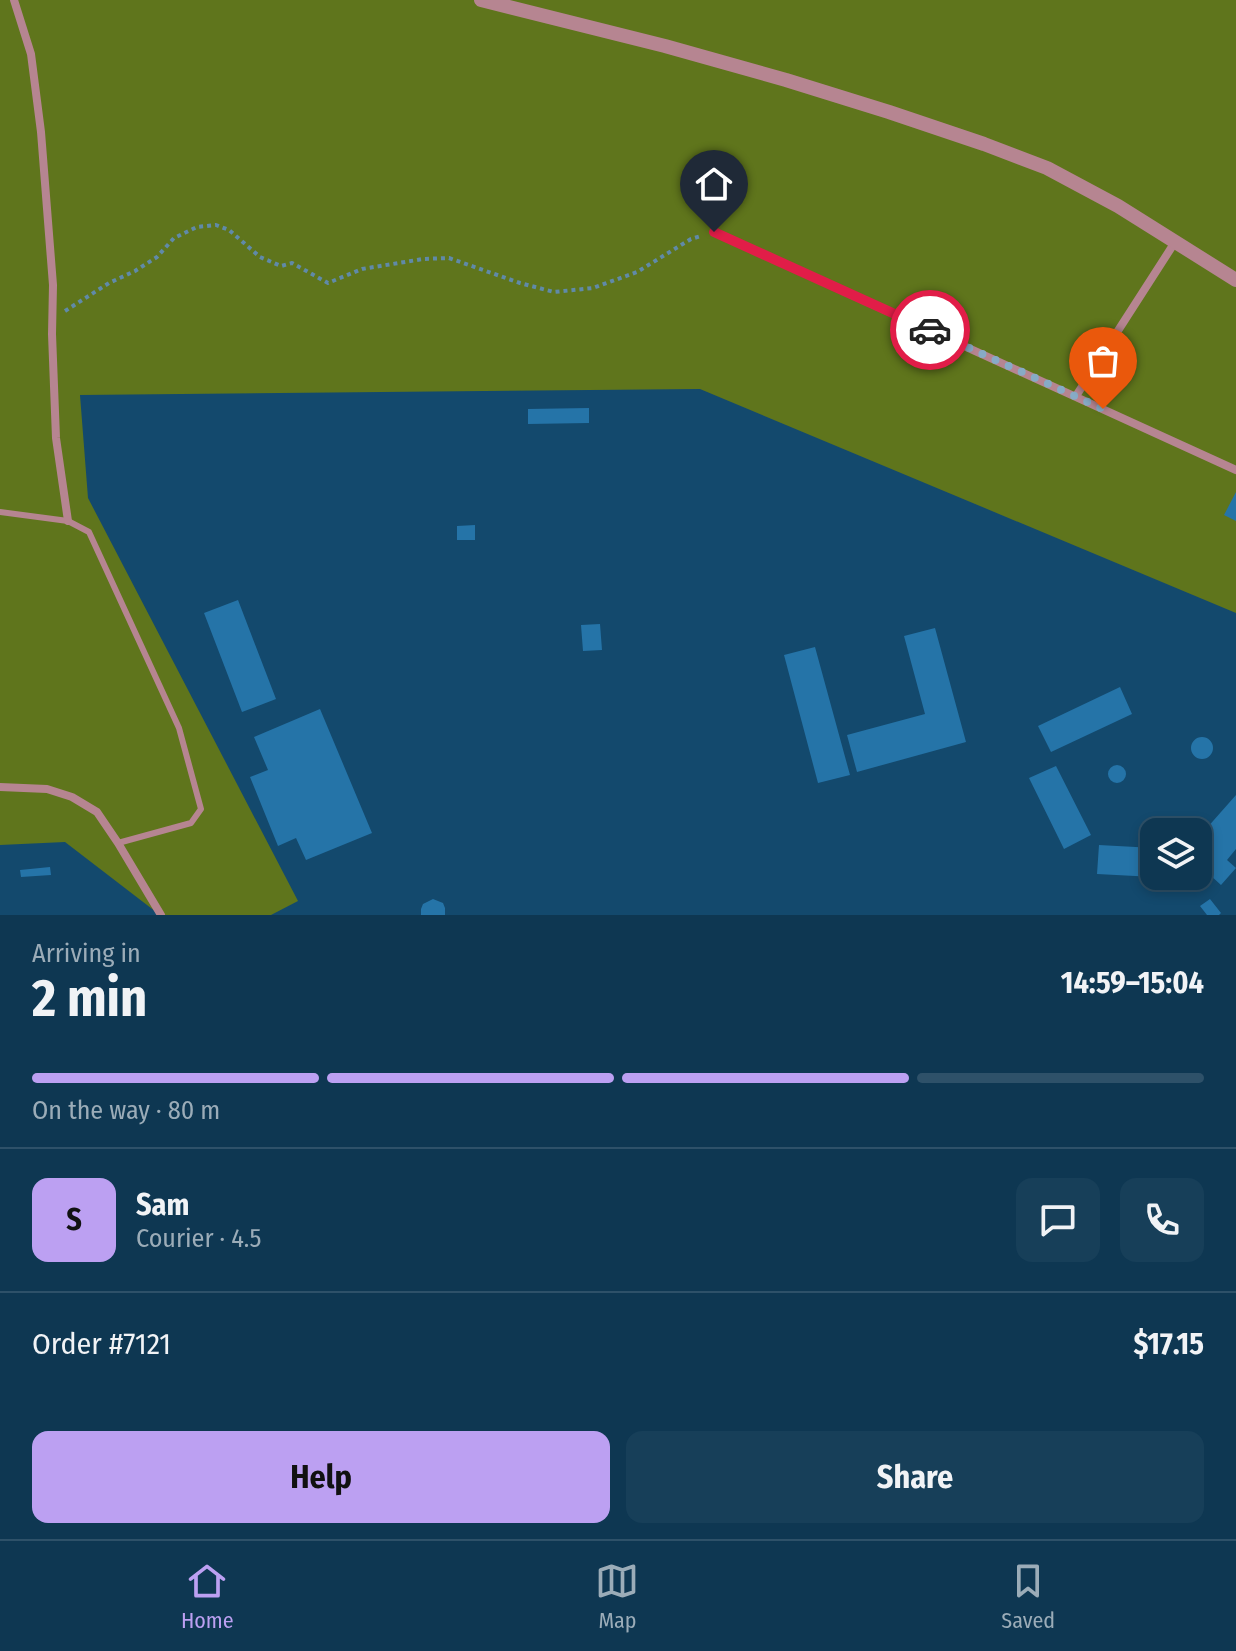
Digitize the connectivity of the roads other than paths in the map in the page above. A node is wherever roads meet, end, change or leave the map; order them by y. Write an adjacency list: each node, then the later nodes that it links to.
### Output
1 (14, 0): 9 (street)
2 (481, 0): 4 (street)
3 (714, 232): 6 (street)
4 (1175, 242): 5 (street); 6 (street)
5 (1236, 280)
6 (1076, 396): 7 (street)
7 (1236, 470)
8 (0, 512): 9 (lane)
9 (68, 521): 11 (lane)
10 (0, 787): 11 (street)
11 (118, 843): 12 (street)
12 (161, 915)

